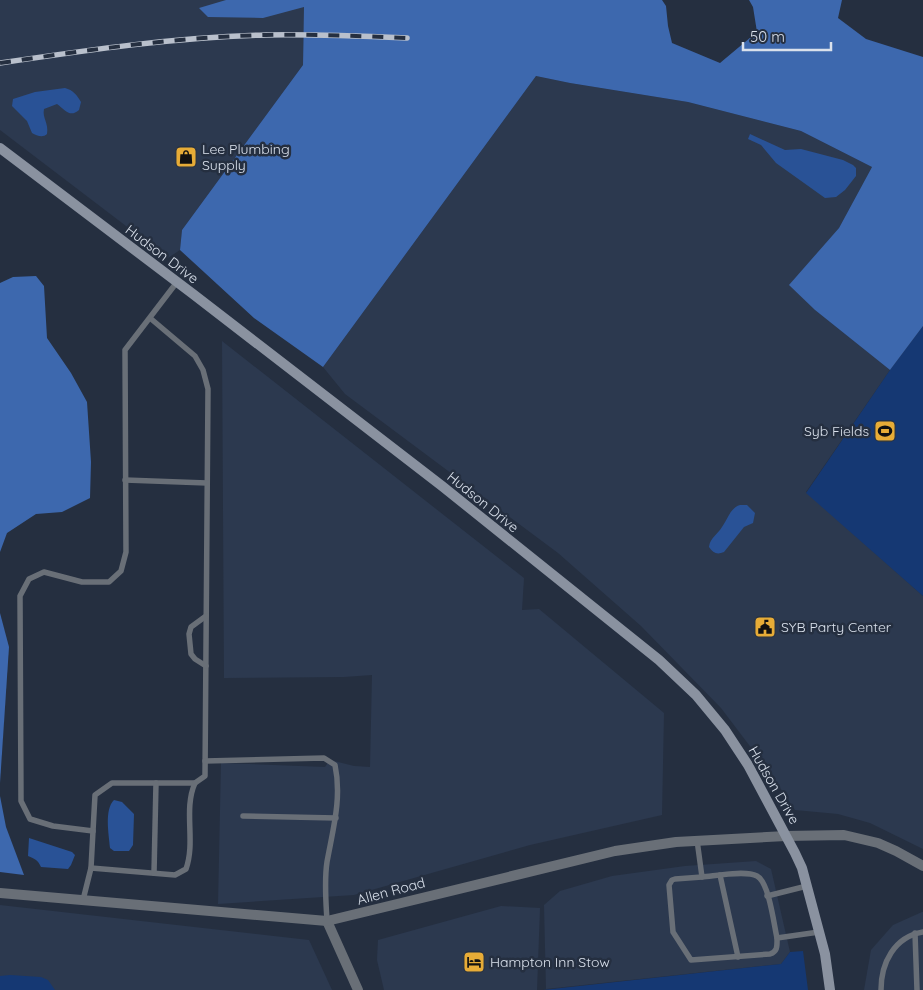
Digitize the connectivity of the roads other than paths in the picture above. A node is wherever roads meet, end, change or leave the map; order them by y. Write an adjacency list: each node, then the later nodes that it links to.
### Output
1 (0, 148): 2 (main road, Hudson Drive)
2 (177, 282): 3 (lane); 14 (main road, Hudson Drive)
3 (150, 318): 4 (lane); 5 (lane)
4 (125, 480): 5 (lane); 13 (lane)
5 (208, 483): 6 (lane)
6 (206, 616): 7 (lane); 7 (lane)
7 (206, 666): 8 (lane)
8 (205, 761): 10 (lane); 12 (lane)
9 (156, 783): 10 (lane); 13 (lane); 18 (lane)
10 (195, 783): 18 (lane)
11 (243, 816): 12 (lane)
12 (336, 818): 25 (lane)
13 (93, 831): 17 (lane)
14 (786, 836): 15 (street, Allen Road); 16 (street, Hudson Drive); 21 (main road)
15 (697, 840): 20 (lane); 25 (street, Allen Road)
16 (923, 866)
17 (91, 868): 18 (lane); 24 (lane)
18 (154, 873)
19 (720, 876): 20 (lane); 23 (lane); 30 (lane)
20 (702, 877): 30 (lane)
21 (807, 886): 23 (lane); 26 (main road)
22 (0, 893): 24 (street, Allen Road)
23 (768, 896): 29 (lane)
24 (83, 900): 25 (street, Allen Road)
25 (327, 921): 32 (street)
26 (819, 932): 29 (lane); 33 (main road)
27 (923, 932): 28 (lane)
28 (915, 934): 31 (lane); 34 (lane)
29 (777, 938): 30 (lane)
30 (738, 956)
31 (920, 973): 35 (lane)
32 (358, 990)
33 (830, 990)
34 (881, 990)
35 (917, 990)

